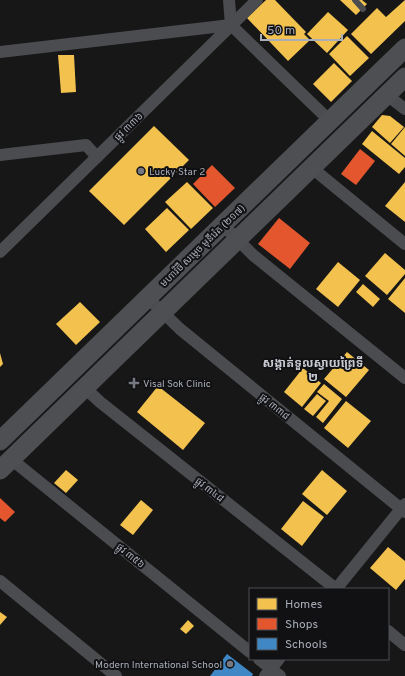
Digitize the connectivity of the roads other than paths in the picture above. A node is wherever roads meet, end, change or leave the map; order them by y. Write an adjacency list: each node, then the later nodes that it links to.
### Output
1 (229, 0): 5 (street)
2 (257, 0): 5 (street, ផ្លូវ ៣៣៦)
3 (355, 0): 4 (lane)
4 (363, 9)
5 (231, 26): 7 (street); 11 (street); 13 (street, ផ្លូវ ៣៣៦)
6 (405, 48): 11 (main road, មហាវិថី សម្តេច មុនីរ៉េត (២១៧))
7 (0, 52)
8 (405, 77): 9 (main road, មហាវិថី សម្តេច មុនីរ៉េត (២១៧))
9 (387, 95): 10 (street); 14 (main road, មហាវិថី សម្តេច មុនីរ៉េត (២១៧))
10 (405, 109)
11 (330, 121): 15 (main road, មហាវិថី សម្តេច មុនីរ៉េត (២១៧))
12 (0, 155): 13 (street)
13 (97, 157): 18 (street, ផ្លូវ ៣៣៦)
14 (312, 168): 16 (main road, មហាវិថី សម្តេច មុនីរ៉េត (២១៧)); 17 (street)
15 (223, 225): 16 (street); 19 (main road, មហាវិថី សម្តេច មុនីរ៉េត (២១៧))
16 (238, 239): 20 (main road, មហាវិថី សម្តេច មុនីរ៉េត (២១៧)); 21 (street)
17 (405, 244)
18 (0, 252)
19 (148, 298): 20 (street, ផ្លូវ ៣៣៨); 23 (main road, មហាវិថី សម្តេច មុនីរ៉េត (២១៧))
20 (163, 312): 22 (main road, មហាវិថី សម្តេច មុនីរ៉េត (២១៧)); 25 (street, ផ្លូវ ៣៣៨)
21 (405, 378)
22 (85, 388): 24 (main road, មហាវិថី សម្តេច មុនីរ៉េត (២១៧)); 27 (street, ផ្លូវ ៣៤៨)
23 (0, 441)
24 (6, 464): 31 (street, ផ្លូវ ៣៥៦)
25 (404, 508): 28 (street)
26 (0, 581): 35 (street)
27 (335, 588)
28 (337, 588)
29 (389, 632): 30 (street)
30 (405, 645)
31 (249, 651)
32 (260, 660): 34 (street)
33 (279, 660): 34 (street)
34 (272, 674)
35 (116, 676)

